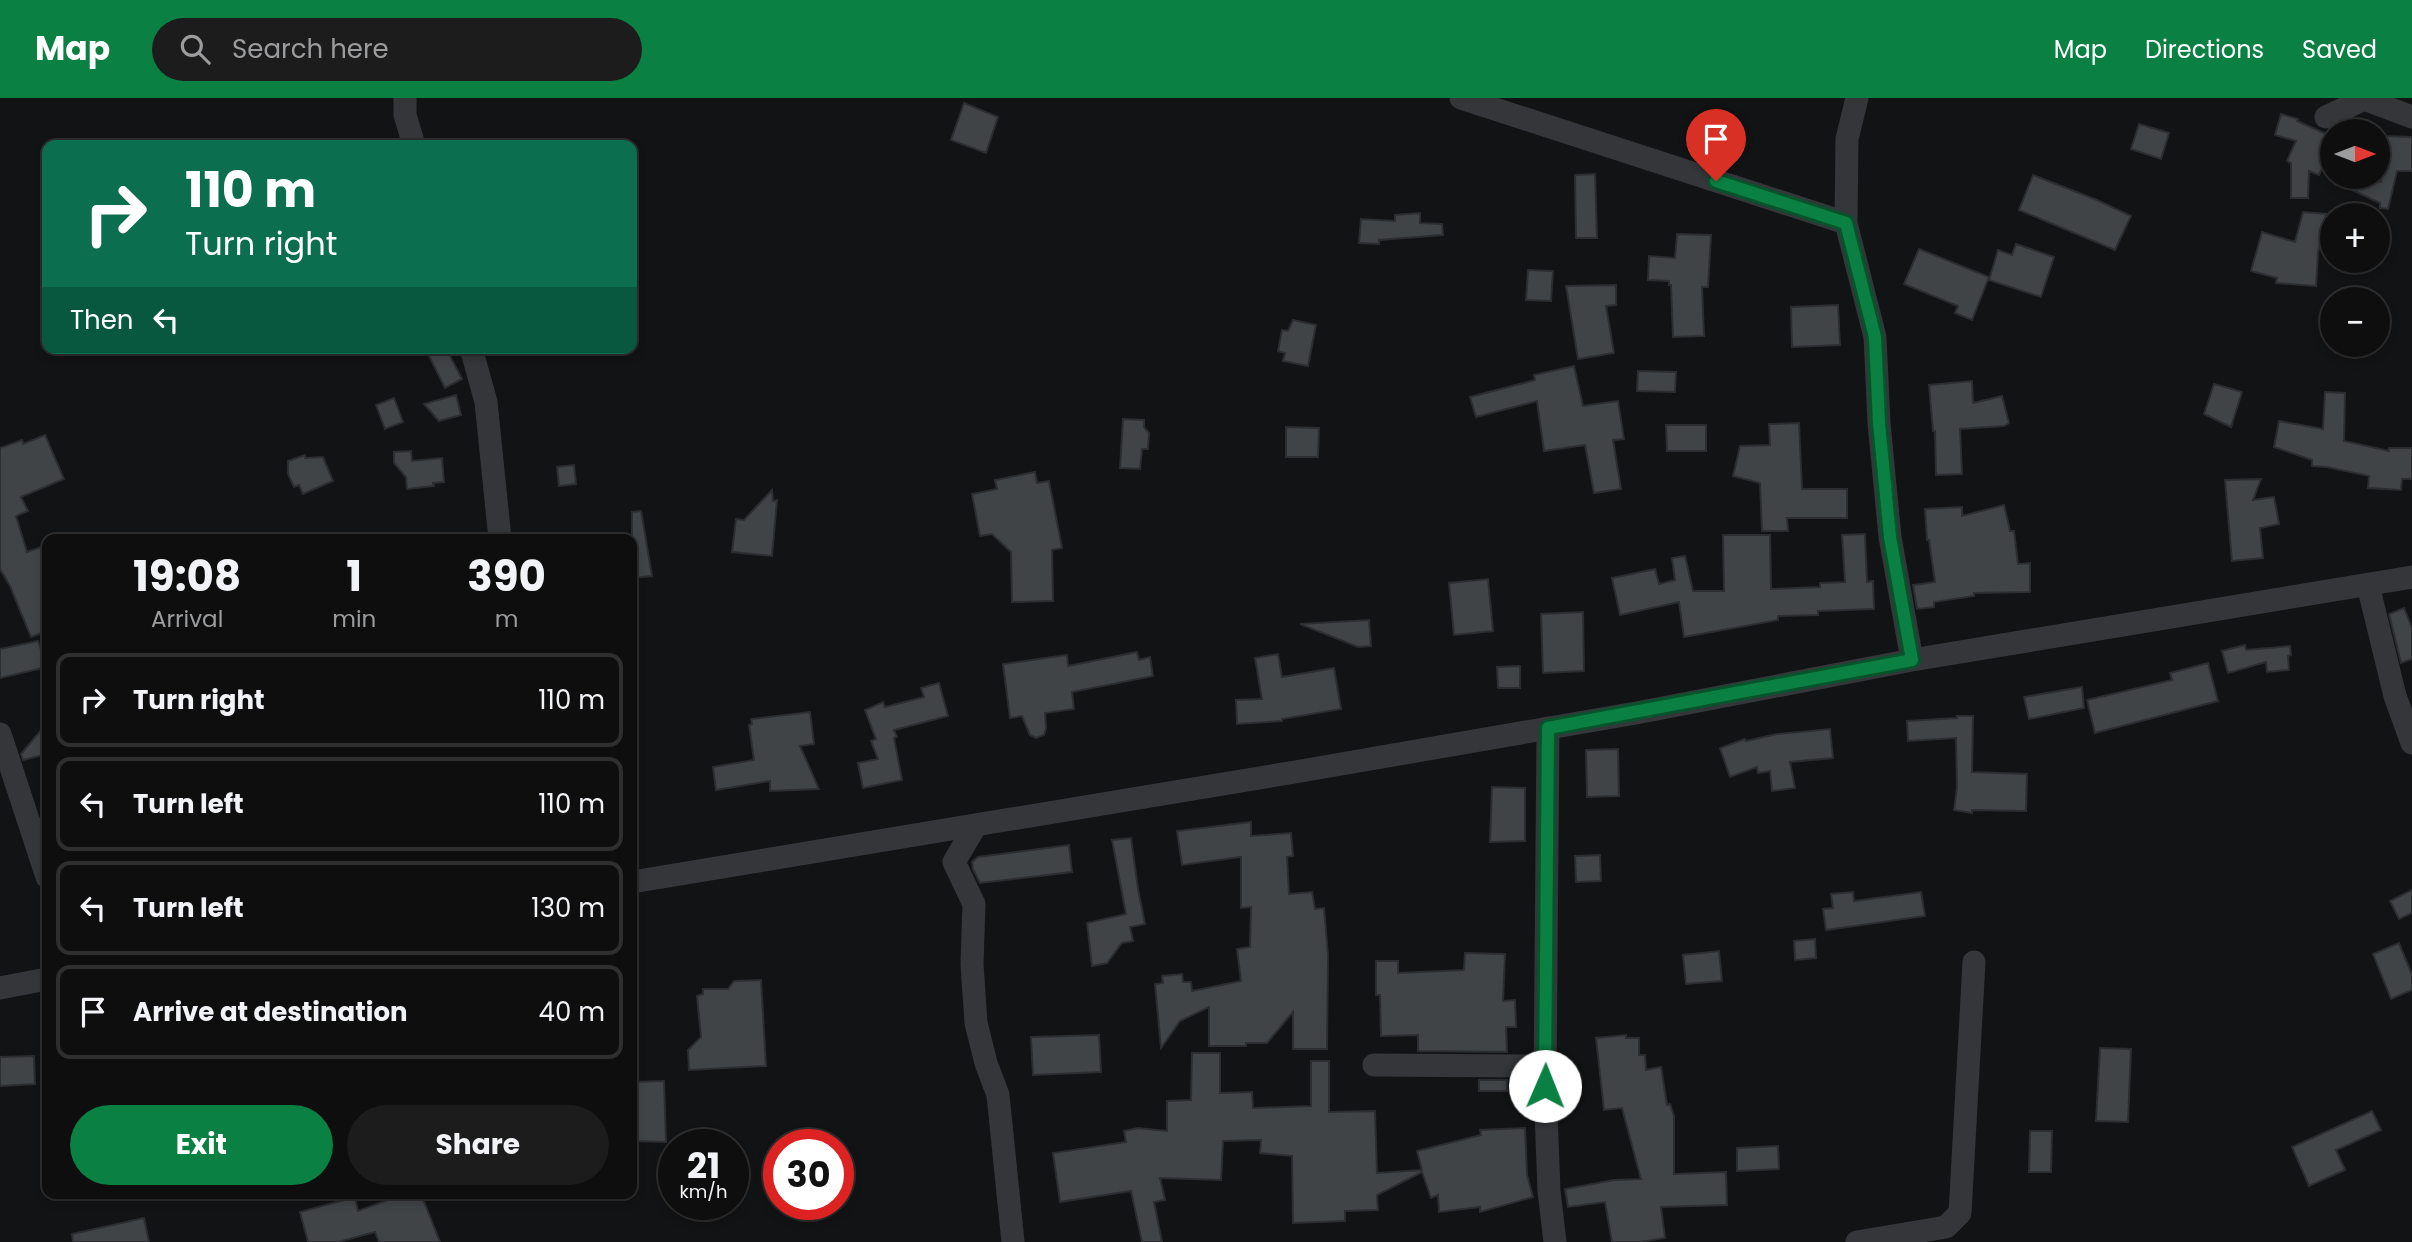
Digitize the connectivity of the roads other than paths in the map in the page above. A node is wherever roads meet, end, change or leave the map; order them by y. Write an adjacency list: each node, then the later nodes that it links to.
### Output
1 (405, 98): 6 (street)
2 (1461, 98): 7 (street)
3 (1857, 98): 7 (street)
4 (2326, 117): 5 (street)
5 (2412, 117)
6 (412, 140)
7 (1846, 223): 12 (street)
8 (473, 354): 9 (street)
9 (499, 534)
10 (2412, 577): 11 (street)
11 (2368, 585): 12 (street); 15 (street)
12 (1912, 660): 13 (street)
13 (1548, 728): 16 (street); 23 (street)
14 (0, 734): 17 (street)
15 (2412, 743)
16 (976, 825): 18 (street); 24 (street)
17 (42, 862)
18 (637, 881)
19 (1974, 962): 26 (street)
20 (42, 980): 21 (street)
21 (0, 988)
22 (1374, 1065): 23 (street)
23 (1545, 1066): 25 (street)
24 (1013, 1242)
25 (1555, 1242)
26 (1857, 1242)

